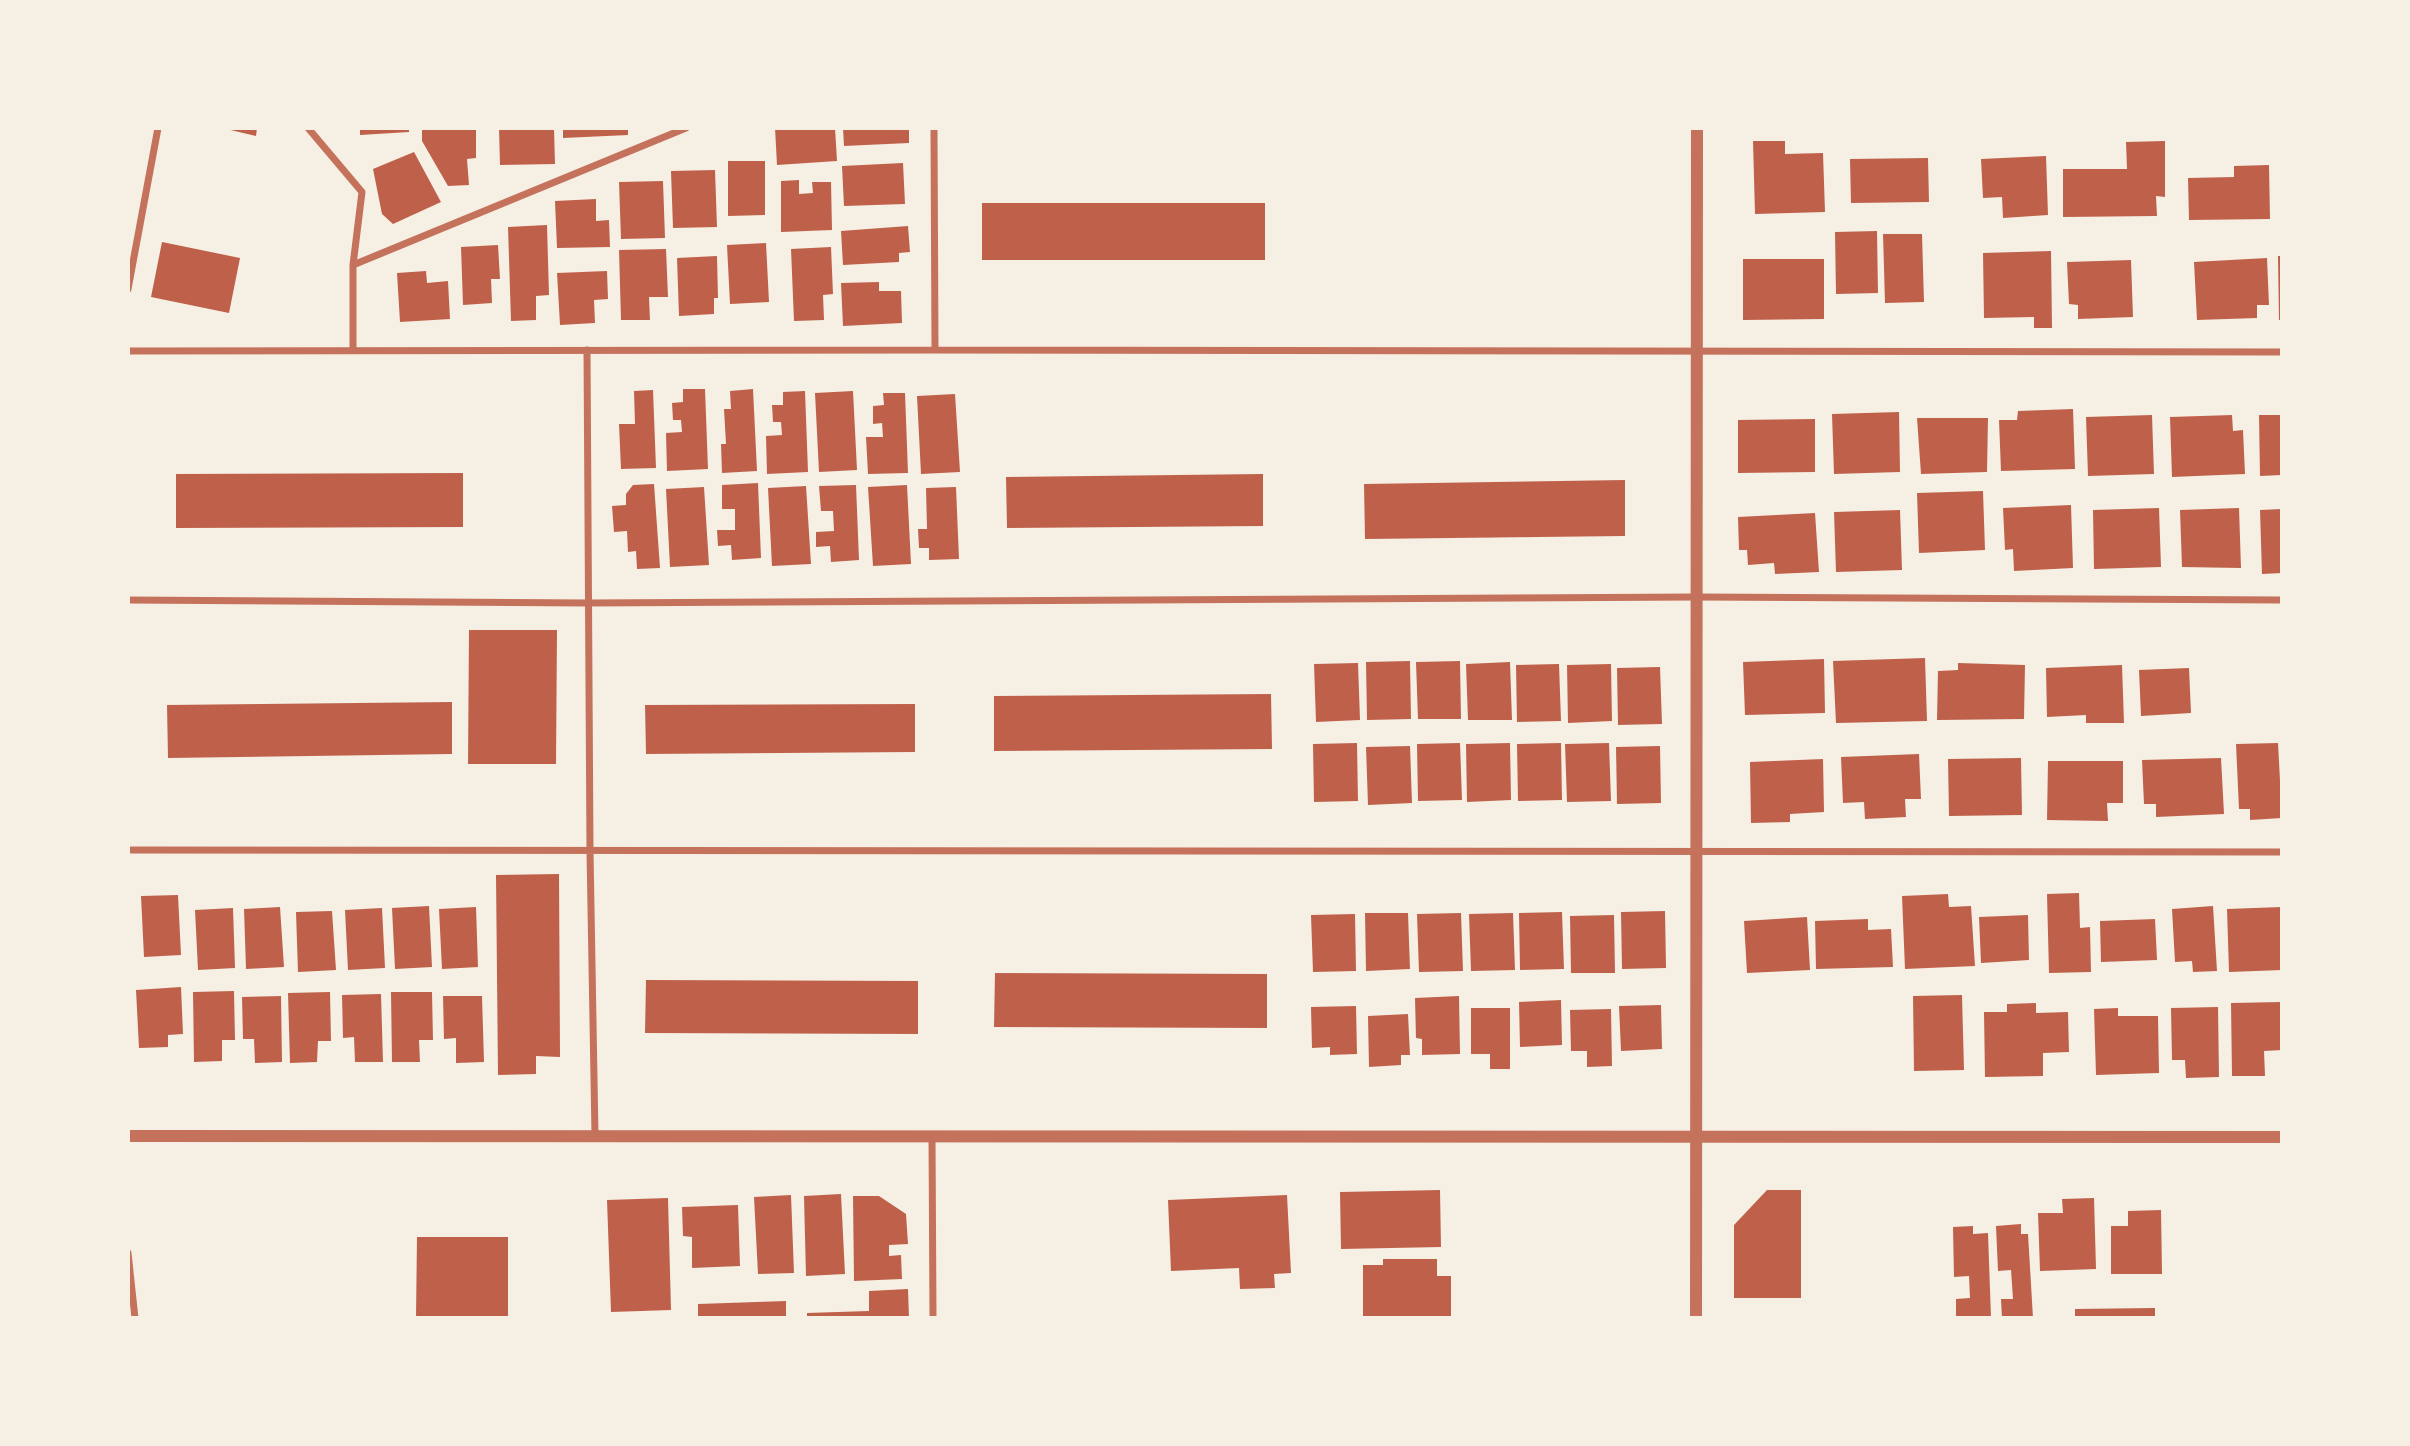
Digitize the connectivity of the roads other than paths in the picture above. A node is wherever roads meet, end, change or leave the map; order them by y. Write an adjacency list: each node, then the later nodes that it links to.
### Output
1 (158, 128): 7 (street)
2 (308, 128): 6 (street)
3 (686, 128): 6 (street)
4 (934, 128): 10 (street)
5 (1697, 128): 11 (street)
6 (353, 265): 8 (street)
7 (128, 289)
8 (353, 350): 9 (street); 12 (street)
9 (587, 350): 10 (street); 17 (street)
10 (935, 350): 11 (street)
11 (1697, 350): 13 (street); 14 (street)
12 (128, 351)
13 (2282, 352)
14 (1696, 597): 16 (street); 17 (street); 20 (street)
15 (128, 600): 17 (street)
16 (2282, 600)
17 (588, 603): 19 (street)
18 (128, 850): 19 (street)
19 (590, 850): 20 (street); 22 (street)
20 (1696, 851): 21 (street); 24 (street)
21 (2282, 852)
22 (595, 1135): 23 (street); 25 (street)
23 (932, 1135): 24 (street); 29 (street)
24 (1696, 1135): 26 (street); 30 (street)
25 (128, 1136)
26 (2282, 1137)
27 (128, 1253): 28 (street)
28 (135, 1318)
29 (933, 1318)
30 (1696, 1318)

